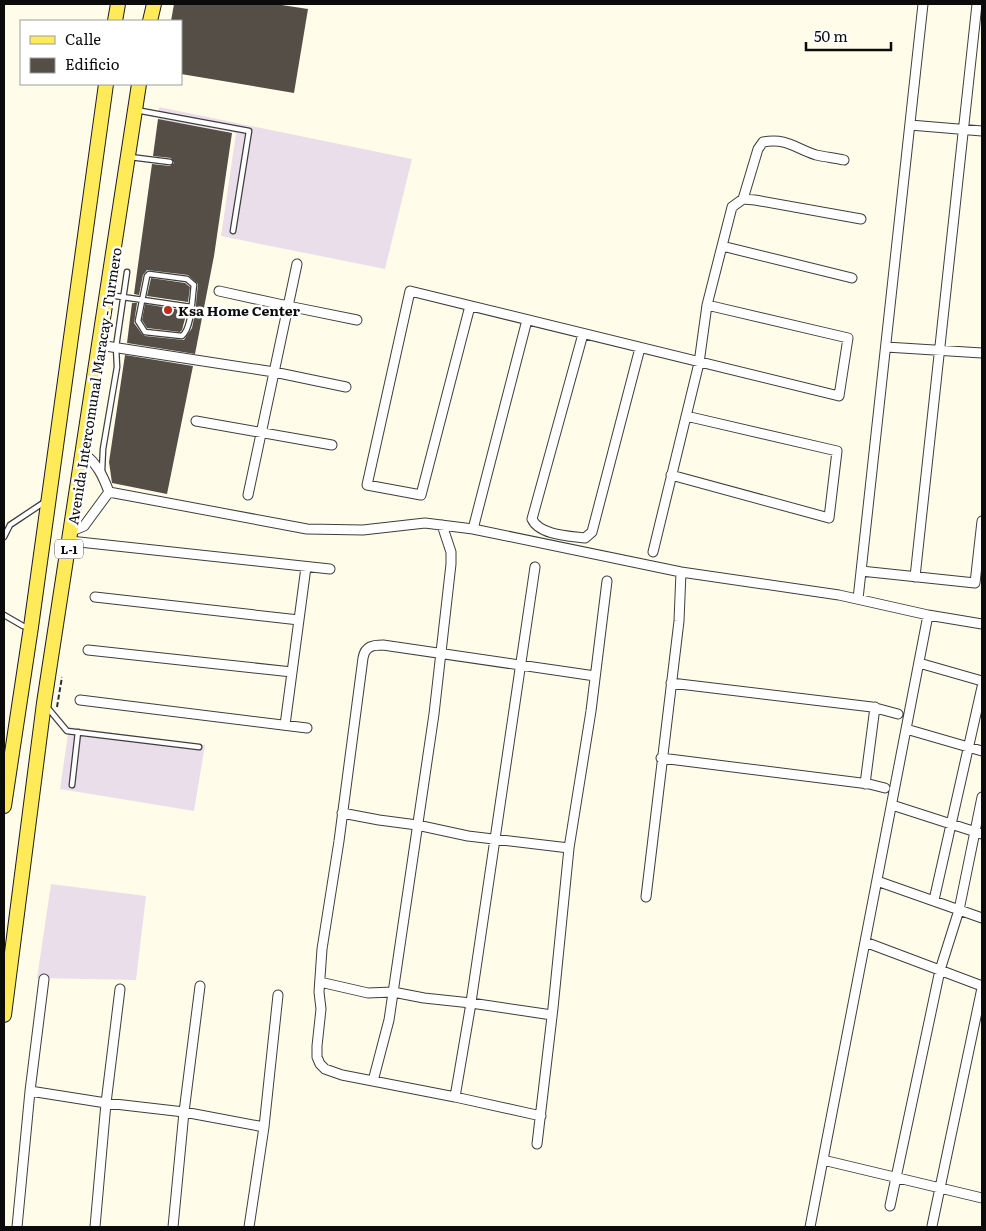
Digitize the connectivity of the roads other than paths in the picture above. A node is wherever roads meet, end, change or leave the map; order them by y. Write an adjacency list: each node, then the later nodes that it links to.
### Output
1 (118, 4): 5 (main road)
2 (154, 4): 6 (main road)
3 (923, 4): 10 (street)
4 (977, 4): 11 (street)
5 (115, 20)
6 (150, 20)
7 (106, 85): 52 (main road, Avenida Intercomunal Maracay - Turmero / L-1)
8 (139, 85): 9 (main road, Avenida Intercomunal Maracay - Turmero / L-1)
9 (135, 110): 13 (main road, Avenida Intercomunal Maracay - Turmero / L-1); 18 (lane)
10 (910, 125): 11 (street); 35 (street)
11 (964, 129): 12 (street); 38 (street)
12 (982, 131)
13 (128, 157): 15 (lane); 24 (main road, Avenida Intercomunal Maracay - Turmero / L-1)
14 (844, 160): 16 (street)
15 (170, 162)
16 (743, 199): 17 (street); 19 (street)
17 (861, 219)
18 (233, 231)
19 (722, 246): 22 (street); 27 (street)
20 (298, 264): 28 (street)
21 (127, 272): 25 (lane)
22 (852, 278)
23 (219, 290): 28 (street)
24 (108, 295): 25 (lane); 34 (main road, Avenida Intercomunal Maracay - Turmero / L-1)
25 (124, 298): 26 (lane); 36 (lane)
26 (142, 300): 30 (lane); 30 (lane); 30 (lane)
27 (708, 305): 40 (street); 40 (street)
28 (288, 306): 31 (street); 41 (street)
29 (470, 306): 29 (street); 32 (street)
30 (191, 308)
31 (357, 320)
32 (527, 320): 33 (street); 55 (street)
33 (584, 334): 37 (street); 37 (street)
34 (99, 345): 36 (street); 47 (main road, Avenida Intercomunal Maracay - Turmero / L-1)
35 (886, 347): 38 (street); 62 (street)
36 (116, 348): 41 (street); 48 (lane)
37 (640, 348): 40 (street)
38 (940, 350): 39 (street); 64 (street)
39 (982, 354)
40 (699, 363): 43 (street)
41 (274, 372): 42 (street); 45 (street)
42 (346, 387)
43 (686, 416): 49 (street); 49 (street)
44 (196, 421): 45 (street)
45 (261, 433): 46 (street); 51 (street)
46 (332, 445)
47 (83, 453): 48 (street); 56 (main road, Avenida Intercomunal Maracay - Turmero / L-1)
48 (102, 475): 50 (street)
49 (671, 475): 58 (street)
50 (109, 492): 54 (street); 56 (street)
51 (248, 495)
52 (48, 499): 57 (lane); 72 (main road, Avenida Intercomunal Maracay - Turmero / L-1)
53 (982, 522): 64 (street)
54 (442, 525): 55 (street); 74 (street)
55 (473, 529): 63 (street)
56 (71, 536): 59 (street); 83 (main road, Avenida Intercomunal Maracay - Turmero / L-1)
57 (4, 537)
58 (653, 552)
59 (306, 567): 61 (street); 70 (street)
60 (535, 567): 76 (street)
61 (330, 569)
62 (861, 571): 64 (street); 67 (street)
63 (681, 572): 67 (street); 80 (street)
64 (916, 577)
65 (607, 582): 78 (street)
66 (95, 597): 70 (street)
67 (858, 599): 69 (street)
68 (4, 615): 72 (lane)
69 (928, 615): 71 (street); 75 (street)
70 (299, 620): 77 (street)
71 (982, 624)
72 (31, 627): 99 (main road, Avenida Intercomunal Maracay - Turmero / L-1)
73 (88, 650): 77 (street)
74 (440, 653): 76 (street); 100 (street); 102 (street)
75 (919, 663): 79 (street); 88 (street)
76 (521, 665): 78 (street); 104 (street)
77 (292, 672): 86 (street)
78 (596, 676): 105 (street)
79 (982, 681)
80 (671, 683): 84 (street); 93 (street)
81 (982, 687): 91 (street)
82 (80, 700): 86 (street)
83 (44, 703): 89 (lane); 121 (main road, Avenida Intercomunal Maracay - Turmero / L-1)
84 (875, 708): 85 (street); 94 (street)
85 (898, 714)
86 (285, 725): 87 (street)
87 (307, 728)
88 (906, 729): 91 (street); 98 (street)
89 (78, 732): 90 (lane); 95 (lane)
90 (199, 747)
91 (968, 747): 92 (street); 101 (street)
92 (982, 751)
93 (661, 758): 94 (street); 107 (street)
94 (864, 784): 96 (street)
95 (72, 785)
96 (886, 788)
97 (982, 797): 103 (street)
98 (892, 805): 101 (street); 106 (street)
99 (4, 806)
100 (342, 813): 102 (street); 114 (street)
101 (951, 824): 103 (street); 108 (street)
102 (417, 825): 104 (street); 118 (street)
103 (979, 833): 109 (street)
104 (496, 838): 105 (street); 120 (street)
105 (568, 848): 122 (street)
106 (877, 881): 108 (street); 111 (street)
107 (646, 897)
108 (934, 900): 109 (street)
109 (959, 910): 110 (street); 112 (street)
110 (982, 918)
111 (865, 942): 112 (street); 131 (street)
112 (940, 970): 116 (street); 132 (street)
113 (44, 979): 124 (street)
114 (320, 982): 118 (street); 123 (street)
115 (200, 986): 127 (street)
116 (982, 987): 133 (street)
117 (120, 989): 126 (street)
118 (393, 992): 120 (street); 123 (street)
119 (278, 995): 129 (street)
120 (471, 1003): 122 (street); 125 (street)
121 (4, 1015)
122 (552, 1016): 128 (street)
123 (373, 1081): 125 (street)
124 (30, 1091): 126 (street); 137 (street)
125 (455, 1097): 128 (street)
126 (106, 1102): 127 (street); 138 (street)
127 (184, 1112): 129 (street); 139 (street)
128 (541, 1116): 130 (street)
129 (264, 1127): 140 (street)
130 (537, 1144)
131 (823, 1160): 132 (street); 141 (street)
132 (896, 1178): 133 (street); 135 (street)
133 (940, 1187): 134 (street); 136 (street)
134 (982, 1196)
135 (890, 1206)
136 (932, 1226)
137 (17, 1227)
138 (94, 1227)
139 (174, 1227)
140 (249, 1227)
141 (810, 1227)

